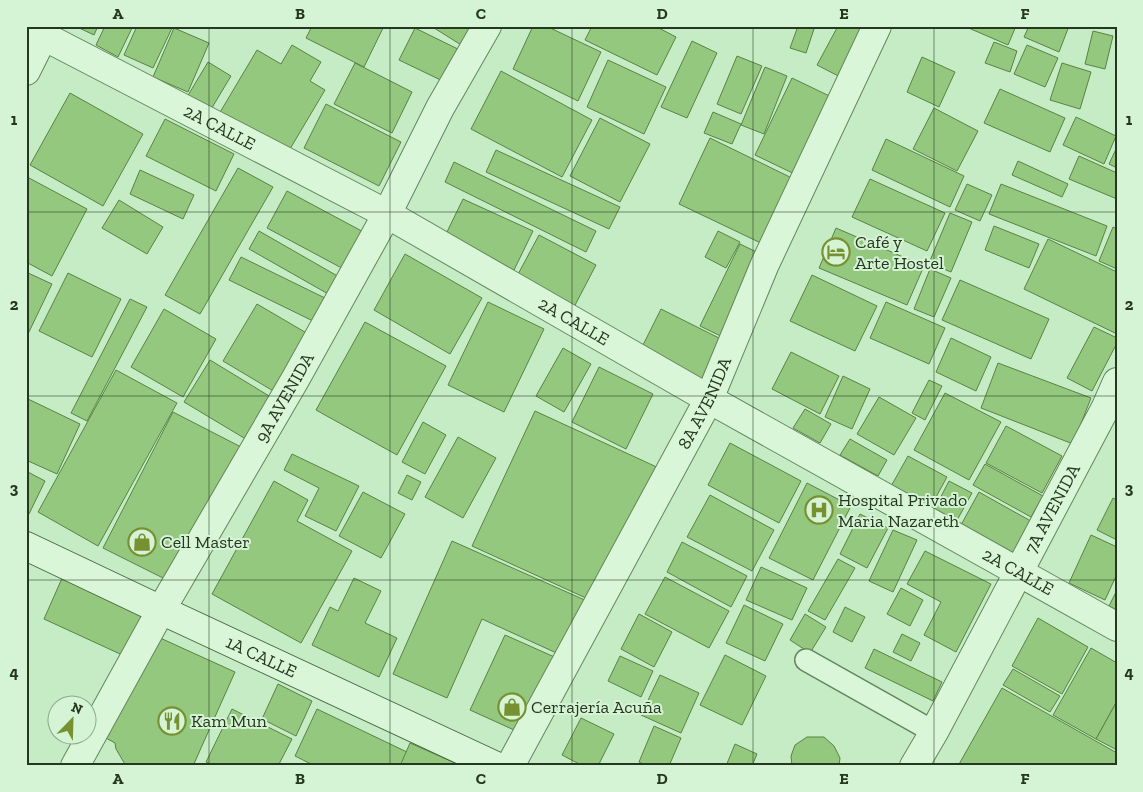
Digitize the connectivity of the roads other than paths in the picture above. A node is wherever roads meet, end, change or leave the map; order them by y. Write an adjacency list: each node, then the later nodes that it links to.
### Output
1 (487, 26): 5 (street, 9A AVENIDA)
2 (877, 26): 7 (street, 8A AVENIDA)
3 (35, 32): 4 (street); 5 (street, 2A CALLE)
4 (26, 71)
5 (386, 214): 7 (street, 2A CALLE); 11 (street, 9A AVENIDA)
6 (1117, 382): 8 (street, 7A AVENIDA)
7 (709, 399): 10 (street, 2A CALLE); 17 (street, 8A AVENIDA)
8 (1111, 410): 10 (street, 7A AVENIDA)
9 (26, 546): 11 (street, 1A CALLE)
10 (1018, 571): 12 (street, 2A CALLE); 14 (street, 7A AVENIDA)
11 (161, 610): 15 (street, 9A AVENIDA); 16 (street, 1A CALLE)
12 (1117, 627)
13 (806, 660): 14 (lane)
14 (934, 732): 18 (street, 7A AVENIDA)
15 (75, 766)
16 (496, 766)
17 (510, 766)
18 (914, 766)

